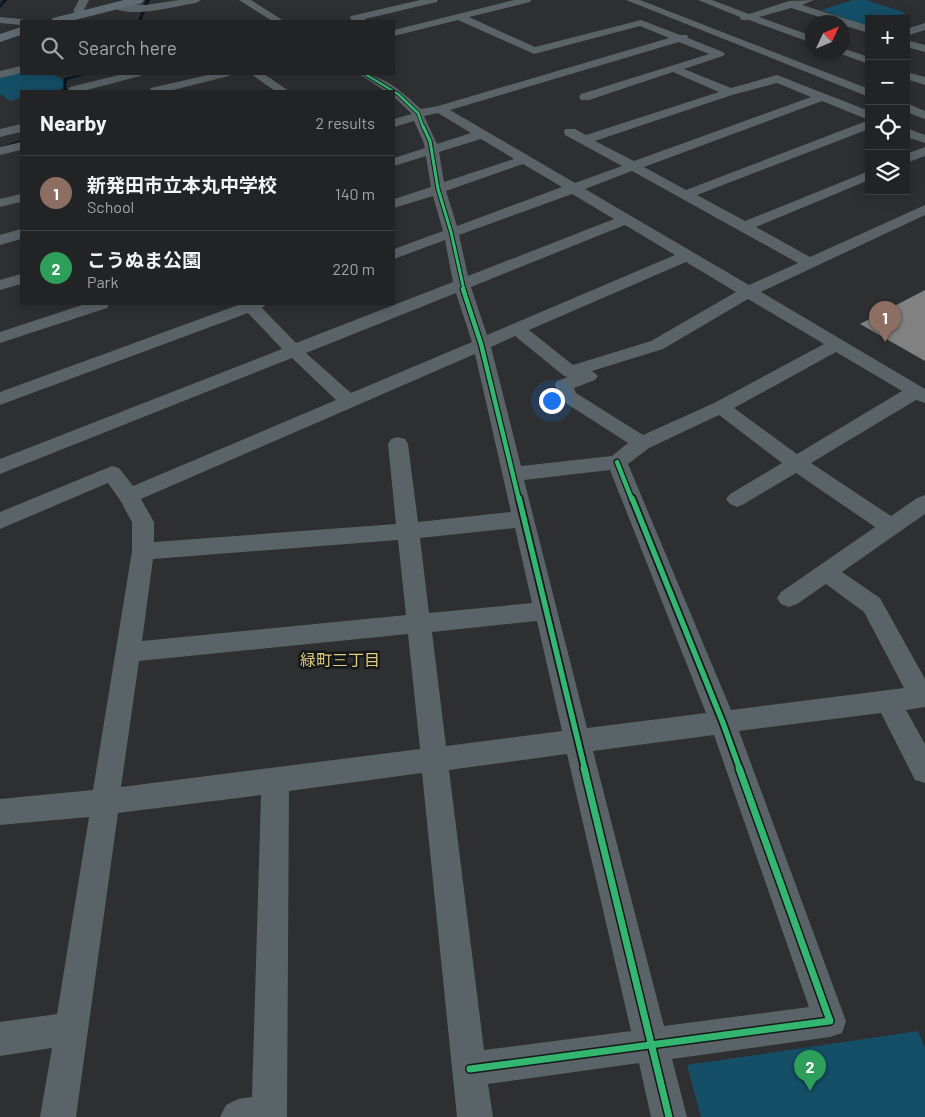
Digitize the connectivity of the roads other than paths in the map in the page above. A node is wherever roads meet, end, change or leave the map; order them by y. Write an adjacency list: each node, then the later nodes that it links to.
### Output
1 (84, 0): 15 (street)
2 (138, 0): 13 (main road)
3 (196, 0): 13 (street)
4 (244, 0): 20 (street)
5 (433, 0): 21 (street)
6 (526, 0): 14 (street)
7 (631, 0): 26 (street)
8 (703, 0): 17 (street)
9 (779, 0): 12 (street)
10 (809, 0): 12 (street)
11 (463, 4): 14 (street)
12 (791, 4): 17 (street); 24 (street)
13 (116, 6): 15 (main road)
14 (479, 11): 16 (street)
15 (84, 14): 19 (main road)
16 (459, 17): 28 (street); 31 (street)
17 (748, 17): 26 (street); 29 (street)
18 (0, 20): 22 (street)
19 (61, 20)
20 (277, 20)
21 (359, 20)
22 (20, 22)
23 (925, 26): 27 (street)
24 (865, 29)
25 (20, 31): 30 (main road)
26 (703, 31): 31 (street); 48 (street)
27 (910, 32)
28 (395, 33)
29 (805, 37)
30 (0, 38)
31 (679, 39): 37 (street); 58 (street)
32 (910, 44): 33 (street)
33 (925, 49)
34 (850, 54): 35 (street)
35 (866, 60)
36 (20, 69): 38 (street)
37 (676, 69): 54 (street); 56 (street)
38 (0, 75)
39 (132, 75): 49 (street)
40 (182, 75): 46 (street)
41 (221, 75): 46 (street)
42 (259, 75): 51 (street)
43 (367, 75): 52 (street)
44 (910, 76): 45 (street)
45 (925, 81)
46 (192, 82): 50 (street)
47 (865, 82): 48 (street)
48 (853, 86): 53 (street)
49 (74, 90)
50 (159, 90)
51 (281, 90)
52 (390, 90)
53 (865, 91)
54 (730, 92): 57 (street); 71 (street)
55 (396, 94): 60 (street)
56 (585, 97)
57 (822, 97): 61 (street); 79 (street)
58 (440, 109): 60 (street); 69 (street)
59 (910, 109): 62 (street)
60 (418, 114): 63 (street); 73 (street)
61 (865, 114)
62 (925, 115)
63 (395, 123)
64 (865, 126): 83 (street)
65 (20, 128): 67 (street)
66 (570, 132): 71 (street)
67 (0, 133)
68 (910, 133): 70 (street)
69 (482, 134): 73 (street); 77 (street)
70 (925, 139)
71 (584, 140): 79 (street)
72 (20, 146): 74 (street)
73 (431, 150): 78 (street); 82 (street)
74 (0, 151)
75 (925, 151): 76 (street)
76 (910, 157)
77 (524, 160): 81 (street); 82 (street)
78 (395, 162)
79 (632, 166): 81 (street); 83 (street)
80 (865, 177): 89 (street)
81 (570, 188): 88 (street); 90 (street)
82 (438, 189): 86 (street); 90 (street)
83 (685, 195): 89 (street)
84 (20, 198): 85 (street)
85 (0, 203)
86 (395, 204)
87 (925, 209): 95 (street)
88 (625, 220): 94 (street); 97 (street)
89 (744, 227): 95 (street)
90 (451, 232): 93 (street); 97 (street)
91 (20, 234): 92 (street)
92 (0, 240)
93 (395, 254)
94 (687, 256): 99 (street); 103 (street)
95 (810, 263): 99 (street)
96 (20, 279): 98 (street)
97 (462, 284): 105 (street); 107 (street)
98 (0, 285)
99 (748, 292): 100 (street); 103 (street)
100 (765, 302): 106 (street); 112 (street)
101 (99, 305): 104 (street)
102 (253, 305): 107 (street); 109 (street)
103 (517, 329): 105 (street)
104 (0, 338)
105 (481, 344): 110 (street); 117 (street)
106 (838, 344): 108 (street); 111 (street)
107 (294, 351): 110 (street); 116 (street)
108 (920, 394): 115 (street)
109 (0, 399)
110 (350, 401): 118 (street)
111 (721, 408): 112 (street); 115 (street)
112 (642, 443): 114 (street)
113 (398, 444): 124 (street)
114 (617, 462): 117 (street); 133 (street)
115 (796, 463): 119 (street); 123 (street)
116 (0, 467)
117 (513, 474): 121 (street)
118 (128, 496): 122 (street); 125 (street)
119 (737, 499)
120 (925, 503): 123 (street)
121 (524, 519): 124 (street); 128 (street)
122 (0, 521)
123 (890, 526): 126 (street)
124 (408, 531): 125 (street); 129 (street)
125 (143, 551): 130 (street)
126 (825, 572): 127 (street); 131 (street)
127 (790, 598)
128 (547, 611): 129 (street); 134 (street)
129 (418, 623): 130 (street); 135 (street)
130 (128, 652): 138 (street)
131 (923, 696): 132 (street)
132 (888, 701): 133 (street); 136 (street)
133 (723, 723): 134 (street); 142 (street)
134 (579, 741): 135 (street); 142 (street)
135 (434, 759): 137 (street); 143 (street)
136 (925, 771)
137 (275, 780): 138 (street); 144 (street)
138 (105, 802): 139 (street); 140 (street)
139 (0, 812)
140 (71, 1029): 141 (street); 145 (street)
141 (0, 1039)
142 (652, 1044): 143 (street); 147 (street)
143 (470, 1069): 146 (street)
144 (259, 1115)
145 (58, 1117)
146 (475, 1117)
147 (669, 1117)

